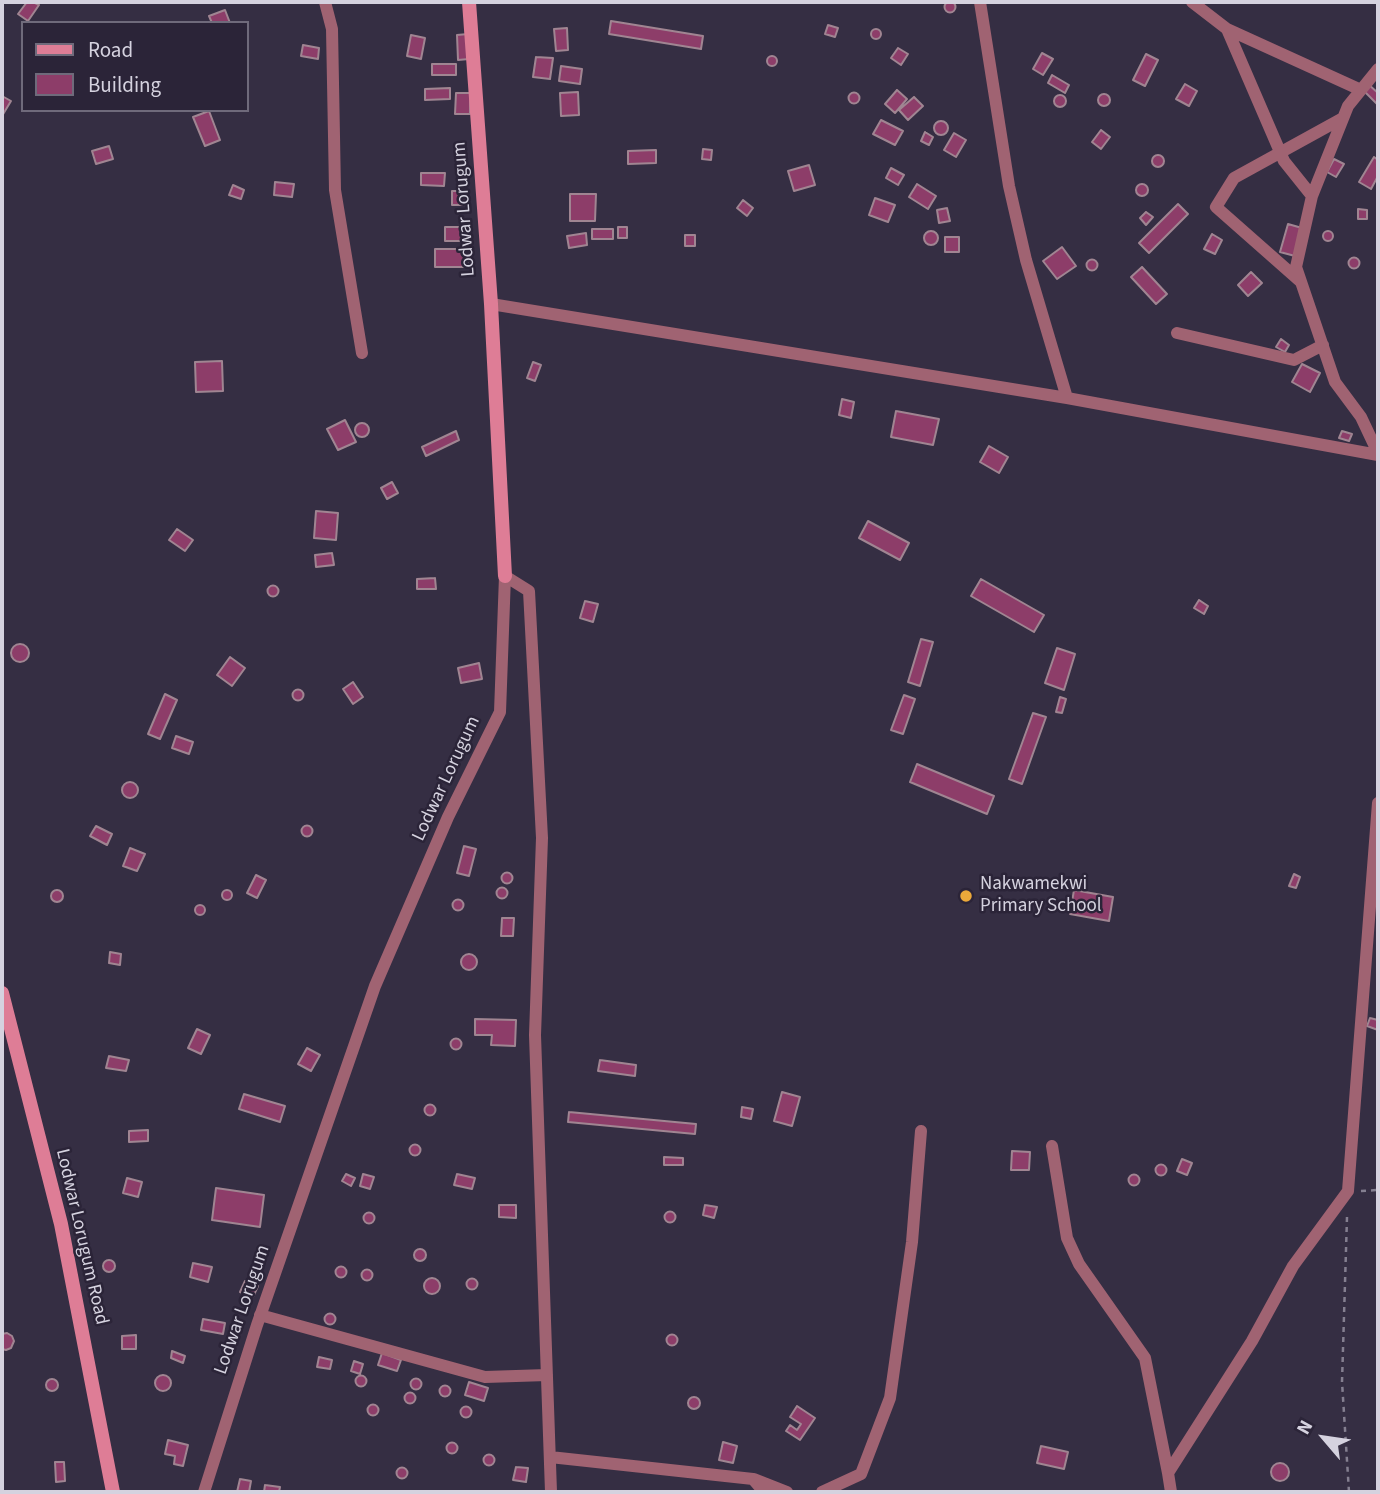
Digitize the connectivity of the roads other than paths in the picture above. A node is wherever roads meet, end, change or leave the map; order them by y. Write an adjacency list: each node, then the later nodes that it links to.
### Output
1 (325, 2): 15 (street)
2 (469, 2): 12 (street, Lodwar Lorugum)
3 (980, 2): 16 (street)
4 (1192, 2): 5 (street)
5 (1227, 29): 7 (street); 9 (street)
6 (1378, 69): 7 (street)
7 (1361, 90): 8 (street)
8 (1343, 118): 9 (street); 10 (street)
9 (1281, 152): 10 (street); 11 (street)
10 (1312, 196): 11 (street)
11 (1302, 283): 14 (street)
12 (491, 304): 16 (street); 18 (street, Lodwar Lorugum)
13 (1177, 333): 14 (street)
14 (1323, 345): 17 (street)
15 (362, 353)
16 (1067, 398): 17 (street)
17 (1378, 454)
18 (505, 576): 23 (street, Lodwar Lorugum); 24 (street)
19 (1378, 803): 26 (street)
20 (2, 993): 28 (street, Lodwar Lorugum Road)
21 (921, 1131): 33 (street)
22 (1052, 1146): 26 (street)
23 (260, 1315): 24 (street); 29 (street, Lodwar Lorugum)
24 (547, 1374): 25 (street)
25 (550, 1457): 27 (street); 30 (street)
26 (1168, 1473): 34 (street)
27 (753, 1479): 31 (street); 32 (street)
28 (113, 1492)
29 (204, 1492)
30 (551, 1492)
31 (764, 1492)
32 (787, 1492)
33 (822, 1492)
34 (1171, 1492)

